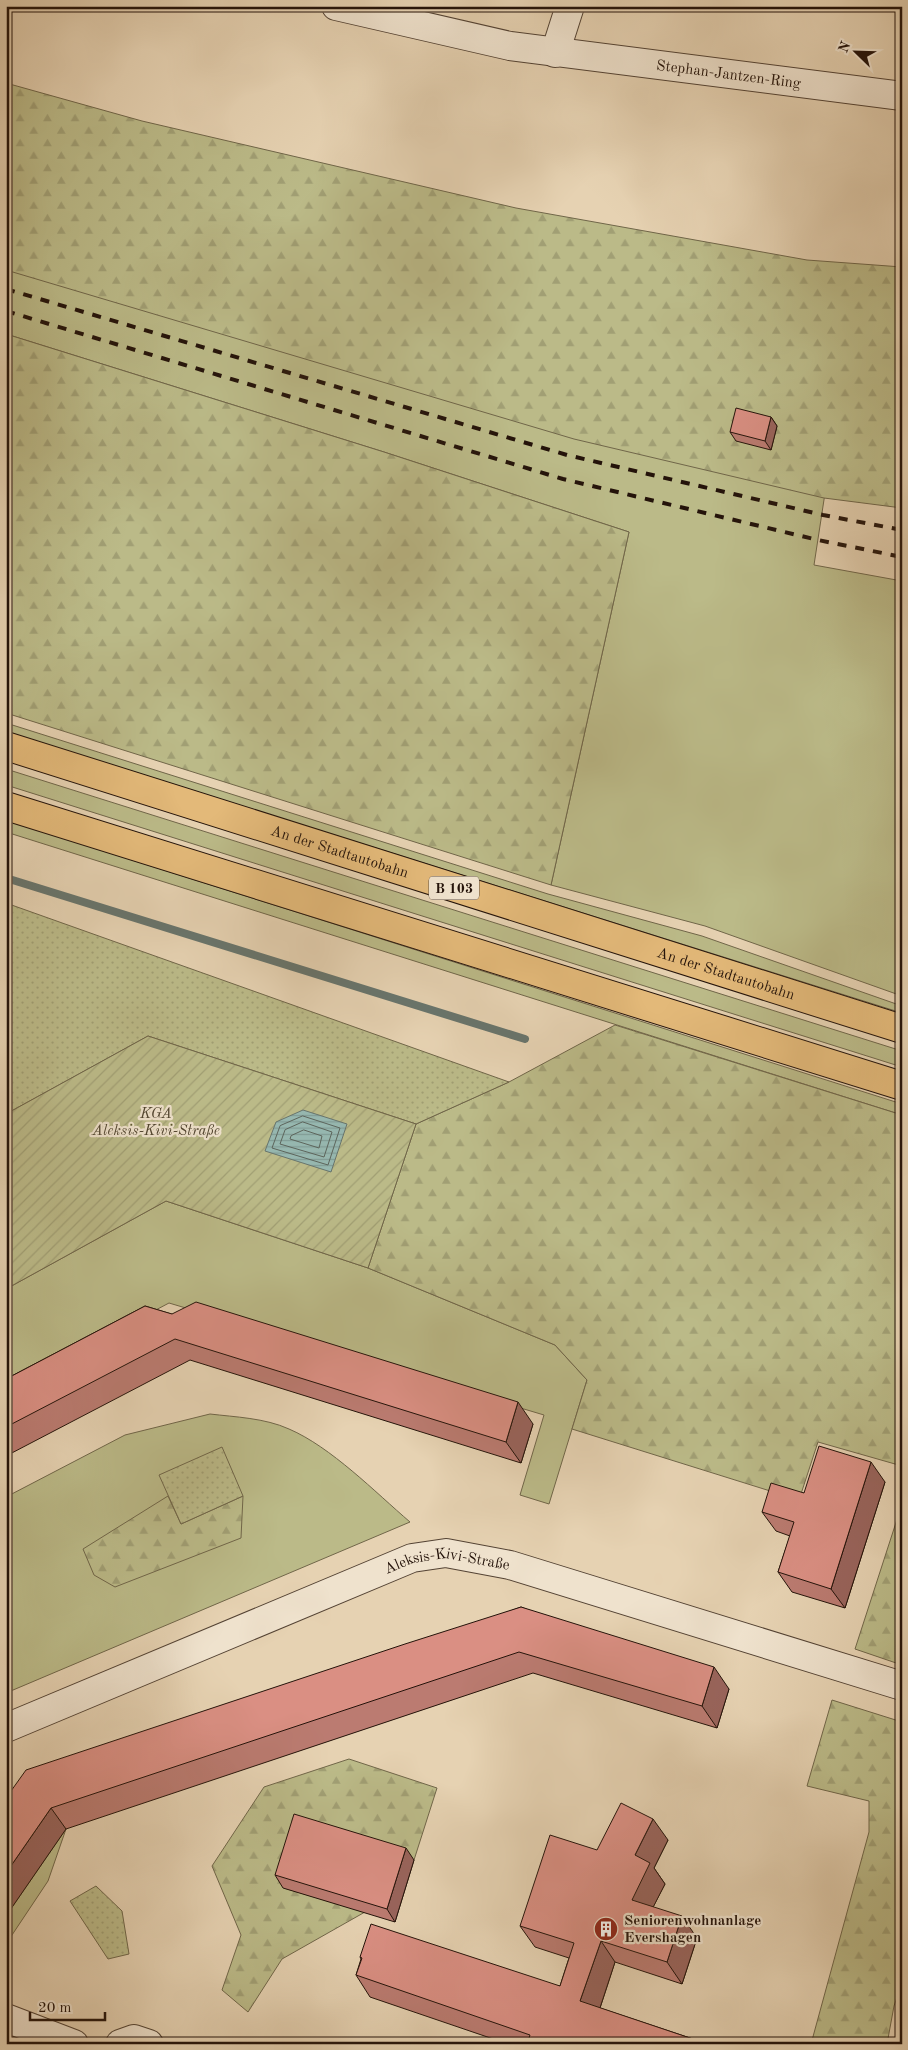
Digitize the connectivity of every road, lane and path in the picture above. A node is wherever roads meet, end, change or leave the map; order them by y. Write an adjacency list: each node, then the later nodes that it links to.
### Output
1 (336, 6): 3 (street, Stephan-Jantzen-Ring)
2 (570, 6): 3 (street)
3 (556, 53): 4 (street, Stephan-Jantzen-Ring)
4 (902, 96)
5 (6, 746): 7 (highway, An der Stadtautobahn / B 103)
6 (6, 806): 8 (highway)
7 (902, 1029)
8 (902, 1086)
9 (902, 1686): 10 (street, Aleksis-Kivi-Straße)
10 (6, 1728)
11 (6, 2018): 12 (street)
12 (74, 2044)
13 (120, 2044): 14 (street)
14 (149, 2044)

